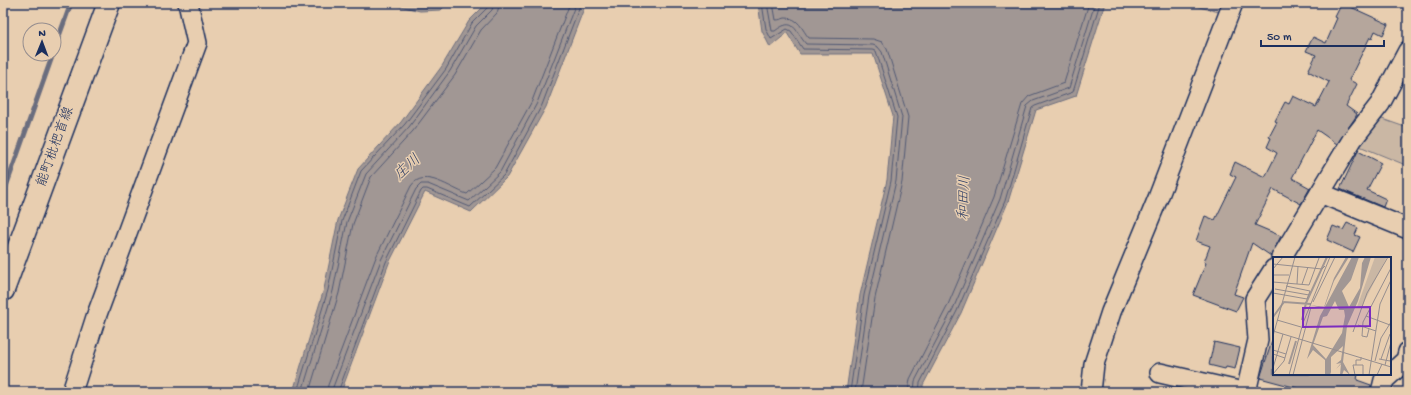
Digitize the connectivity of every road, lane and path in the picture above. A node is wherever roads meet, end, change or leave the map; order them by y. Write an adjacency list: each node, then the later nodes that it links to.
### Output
1 (109, 3): 9 (main road, 能町枇杷首線)
2 (188, 3): 14 (street)
3 (1233, 3): 15 (street)
4 (1408, 51): 5 (street)
5 (1320, 193): 6 (street); 7 (street)
6 (1408, 229)
7 (1282, 257)
8 (1273, 271): 17 (street)
9 (3, 290)
10 (1408, 352): 12 (street)
11 (1160, 374): 16 (street)
12 (1391, 374)
13 (1390, 375): 18 (street)
14 (72, 392)
15 (1091, 392)
16 (1243, 392)
17 (1246, 392)
18 (1381, 392)

